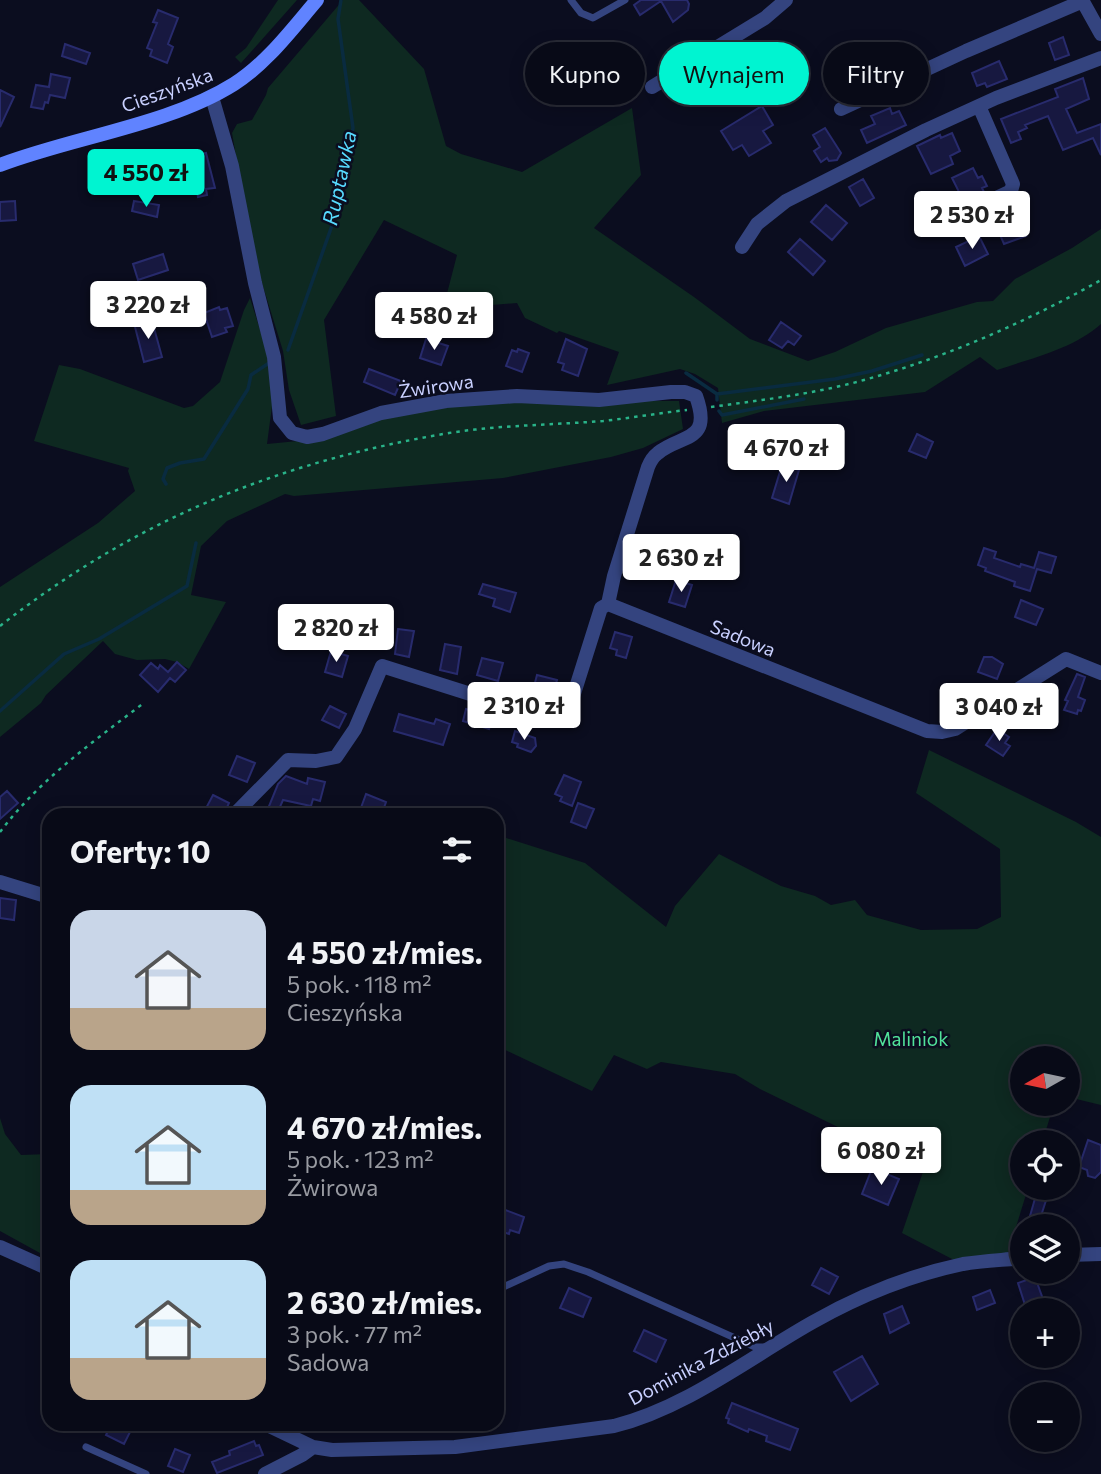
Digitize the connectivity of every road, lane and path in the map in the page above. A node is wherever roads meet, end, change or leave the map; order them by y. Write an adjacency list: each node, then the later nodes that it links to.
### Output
1 (317, 0): 9 (main road, Cieszyńska)
2 (571, 0): 3 (lane)
3 (625, 0)
4 (786, 0): 8 (street)
5 (1082, 0): 6 (street); 11 (street)
6 (1101, 34)
7 (1101, 58): 10 (street)
8 (652, 88)
9 (212, 97): 12 (main road, Cieszyńska); 16 (street, Żwirowa)
10 (979, 106): 13 (street); 14 (street)
11 (841, 109)
12 (0, 165)
13 (948, 220)
14 (743, 247)
15 (1101, 281): 16 (path)
16 (700, 408): 17 (street); 18 (path)
17 (608, 604): 19 (street, Sadowa); 21 (street)
18 (0, 626)
19 (1101, 673)
20 (145, 702): 22 (path)
21 (241, 808)
22 (0, 832)
23 (0, 882): 24 (street)
24 (42, 895)
25 (0, 1247): 29 (street)
26 (1101, 1254): 27 (street)
27 (1080, 1255)
28 (1010, 1259): 31 (street, Dominika Zdziebły)
29 (42, 1266)
30 (504, 1287): 31 (lane)
31 (771, 1347): 34 (street, Dominika Zdziebły)
32 (281, 1431): 34 (street, Dominika Zdziebły)
33 (86, 1447): 35 (lane)
34 (313, 1447): 36 (street)
35 (146, 1474)
36 (265, 1474)

